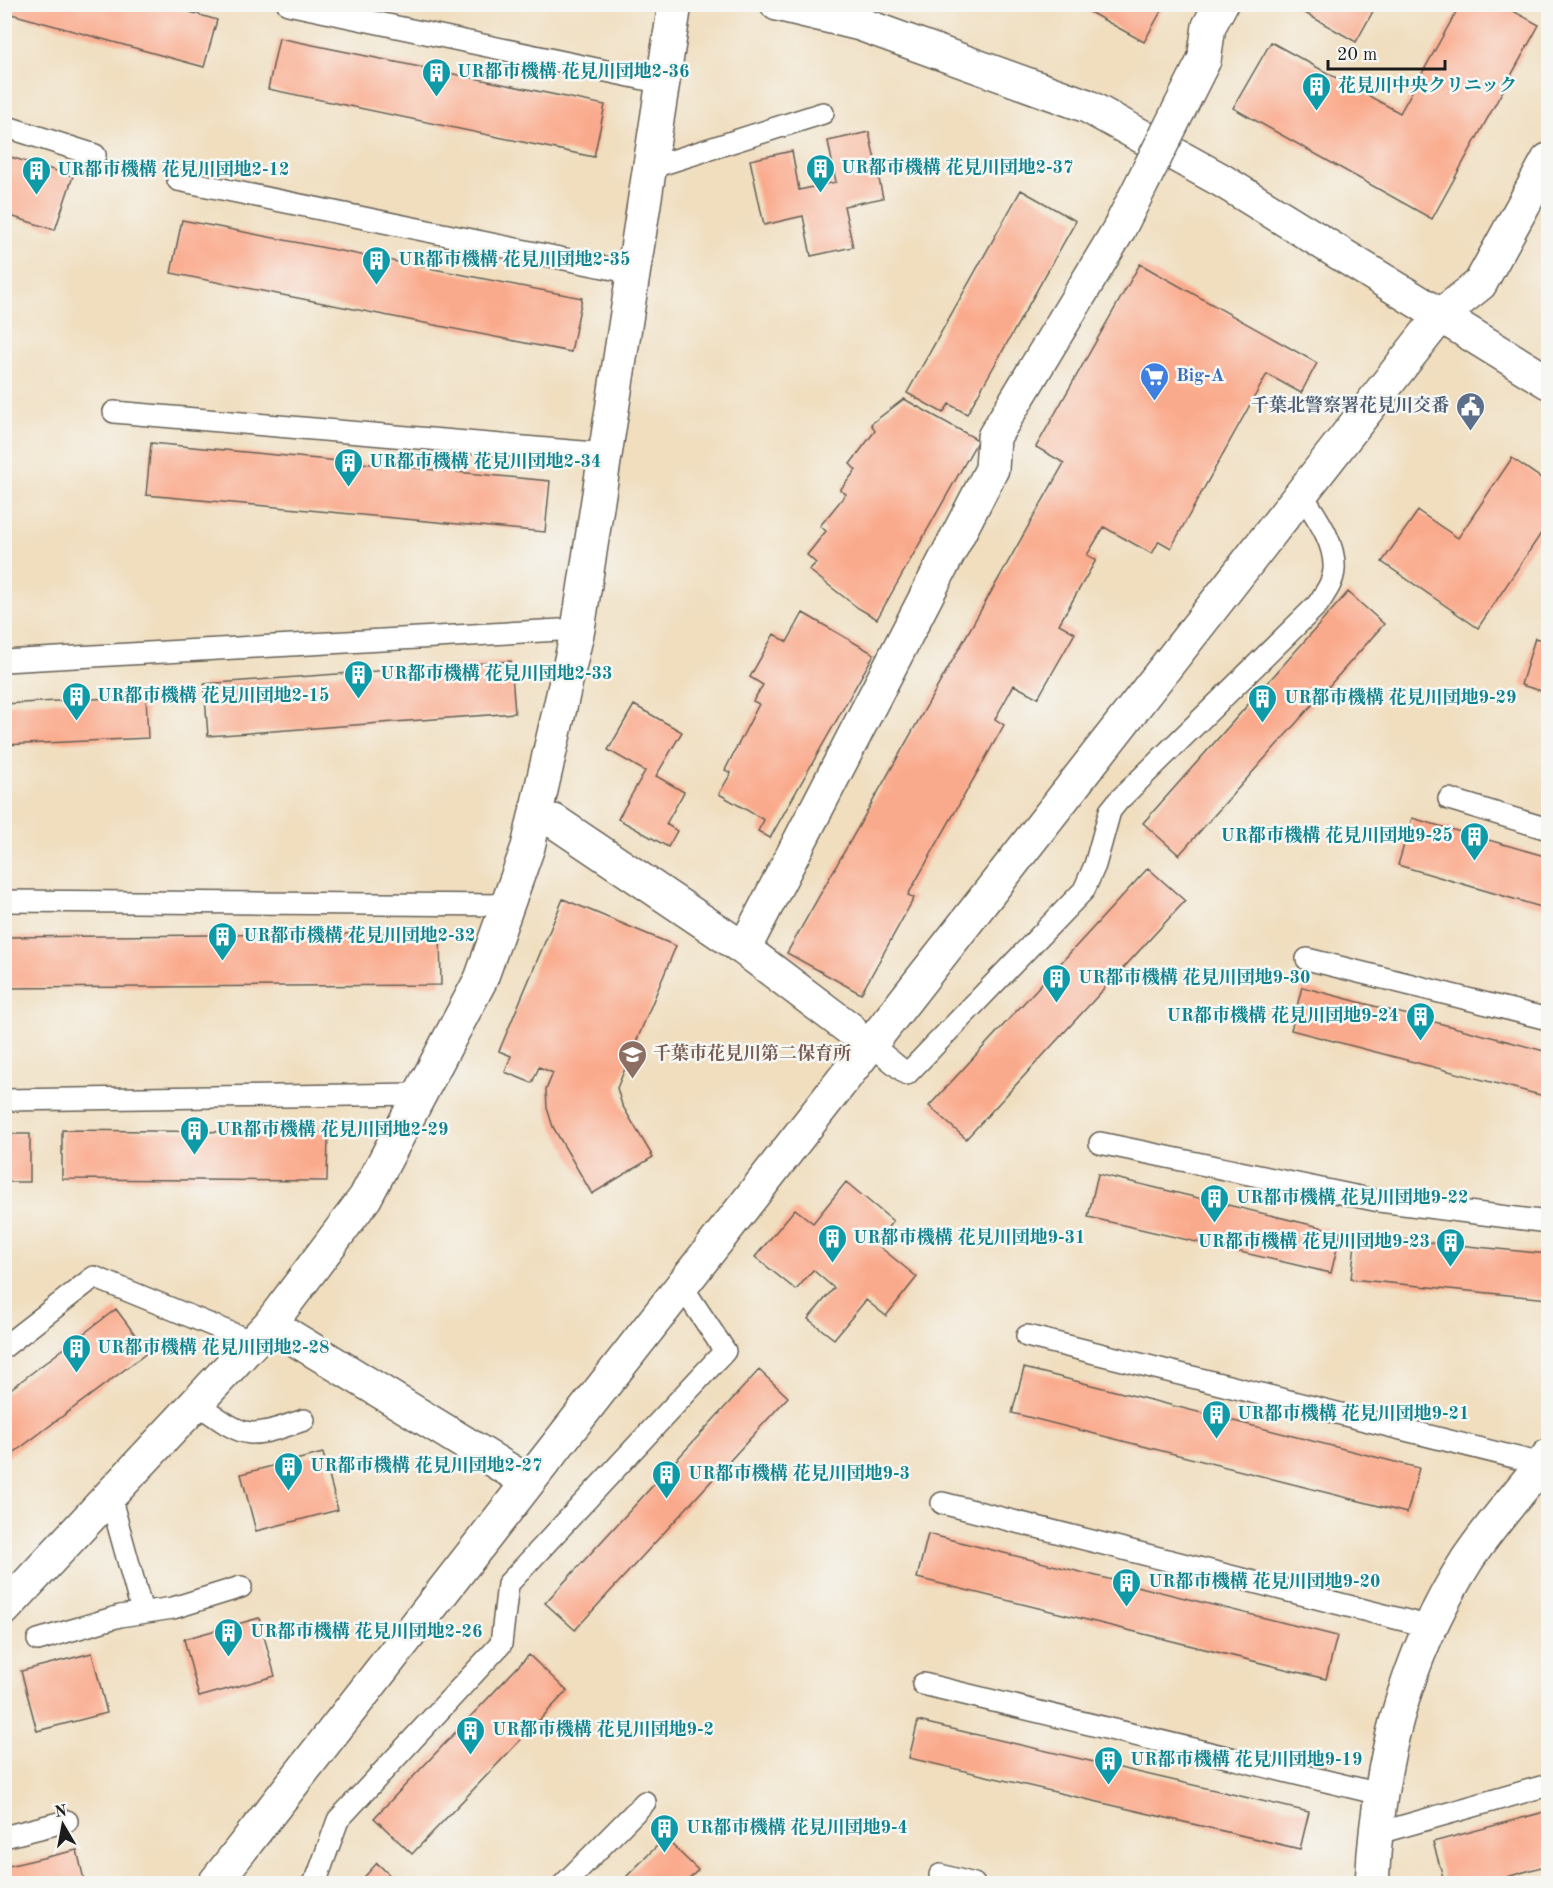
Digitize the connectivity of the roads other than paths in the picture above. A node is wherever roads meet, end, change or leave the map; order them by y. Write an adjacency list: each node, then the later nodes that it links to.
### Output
1 (288, 4): 5 (lane)
2 (675, 4): 5 (street)
3 (777, 4): 14 (street)
4 (1221, 4): 26 (street, bridge)
5 (663, 83): 10 (street)
6 (823, 113): 10 (lane)
7 (4, 126): 8 (lane)
8 (95, 155)
9 (1548, 160): 12 (street)
10 (650, 168): 13 (street)
11 (178, 180): 13 (lane)
12 (1537, 198): 14 (street)
13 (633, 273): 17 (street)
14 (1441, 315): 15 (street); 18 (street)
15 (1548, 382)
16 (114, 412): 17 (lane)
17 (606, 454): 19 (street)
18 (1301, 493): 29 (street); 29 (lane)
19 (578, 629): 20 (lane); 25 (street)
20 (4, 661)
21 (1449, 799): 23 (lane)
22 (554, 821): 26 (street)
23 (1548, 829)
24 (4, 901): 25 (lane)
25 (507, 905): 30 (street)
26 (744, 949): 29 (street)
27 (1307, 959): 28 (lane)
28 (1548, 1019)
29 (860, 1036): 34 (street)
30 (420, 1094): 31 (lane); 35 (street)
31 (4, 1101)
32 (1100, 1143): 33 (lane)
33 (1548, 1222)
34 (681, 1285): 41 (street); 58 (lane)
35 (262, 1333): 37 (lane); 38 (street); 41 (street)
36 (1027, 1336): 40 (lane)
37 (4, 1347)
38 (196, 1403): 39 (lane); 42 (street)
39 (304, 1420)
40 (1545, 1460): 47 (street)
41 (527, 1481): 57 (street)
42 (110, 1496): 45 (street); 46 (lane)
43 (942, 1503): 47 (lane)
44 (241, 1587): 46 (lane)
45 (4, 1609)
46 (142, 1611): 48 (lane)
47 (1431, 1627): 51 (street)
48 (38, 1640)
49 (924, 1684): 51 (lane)
50 (1548, 1785): 54 (lane)
51 (1380, 1794): 54 (street)
52 (645, 1802): 59 (lane)
53 (66, 1821): 55 (lane)
54 (1375, 1834): 61 (street)
55 (4, 1837)
56 (940, 1875): 60 (lane)
57 (214, 1884)
58 (312, 1884)
59 (564, 1884)
60 (974, 1884)
61 (1372, 1884)

